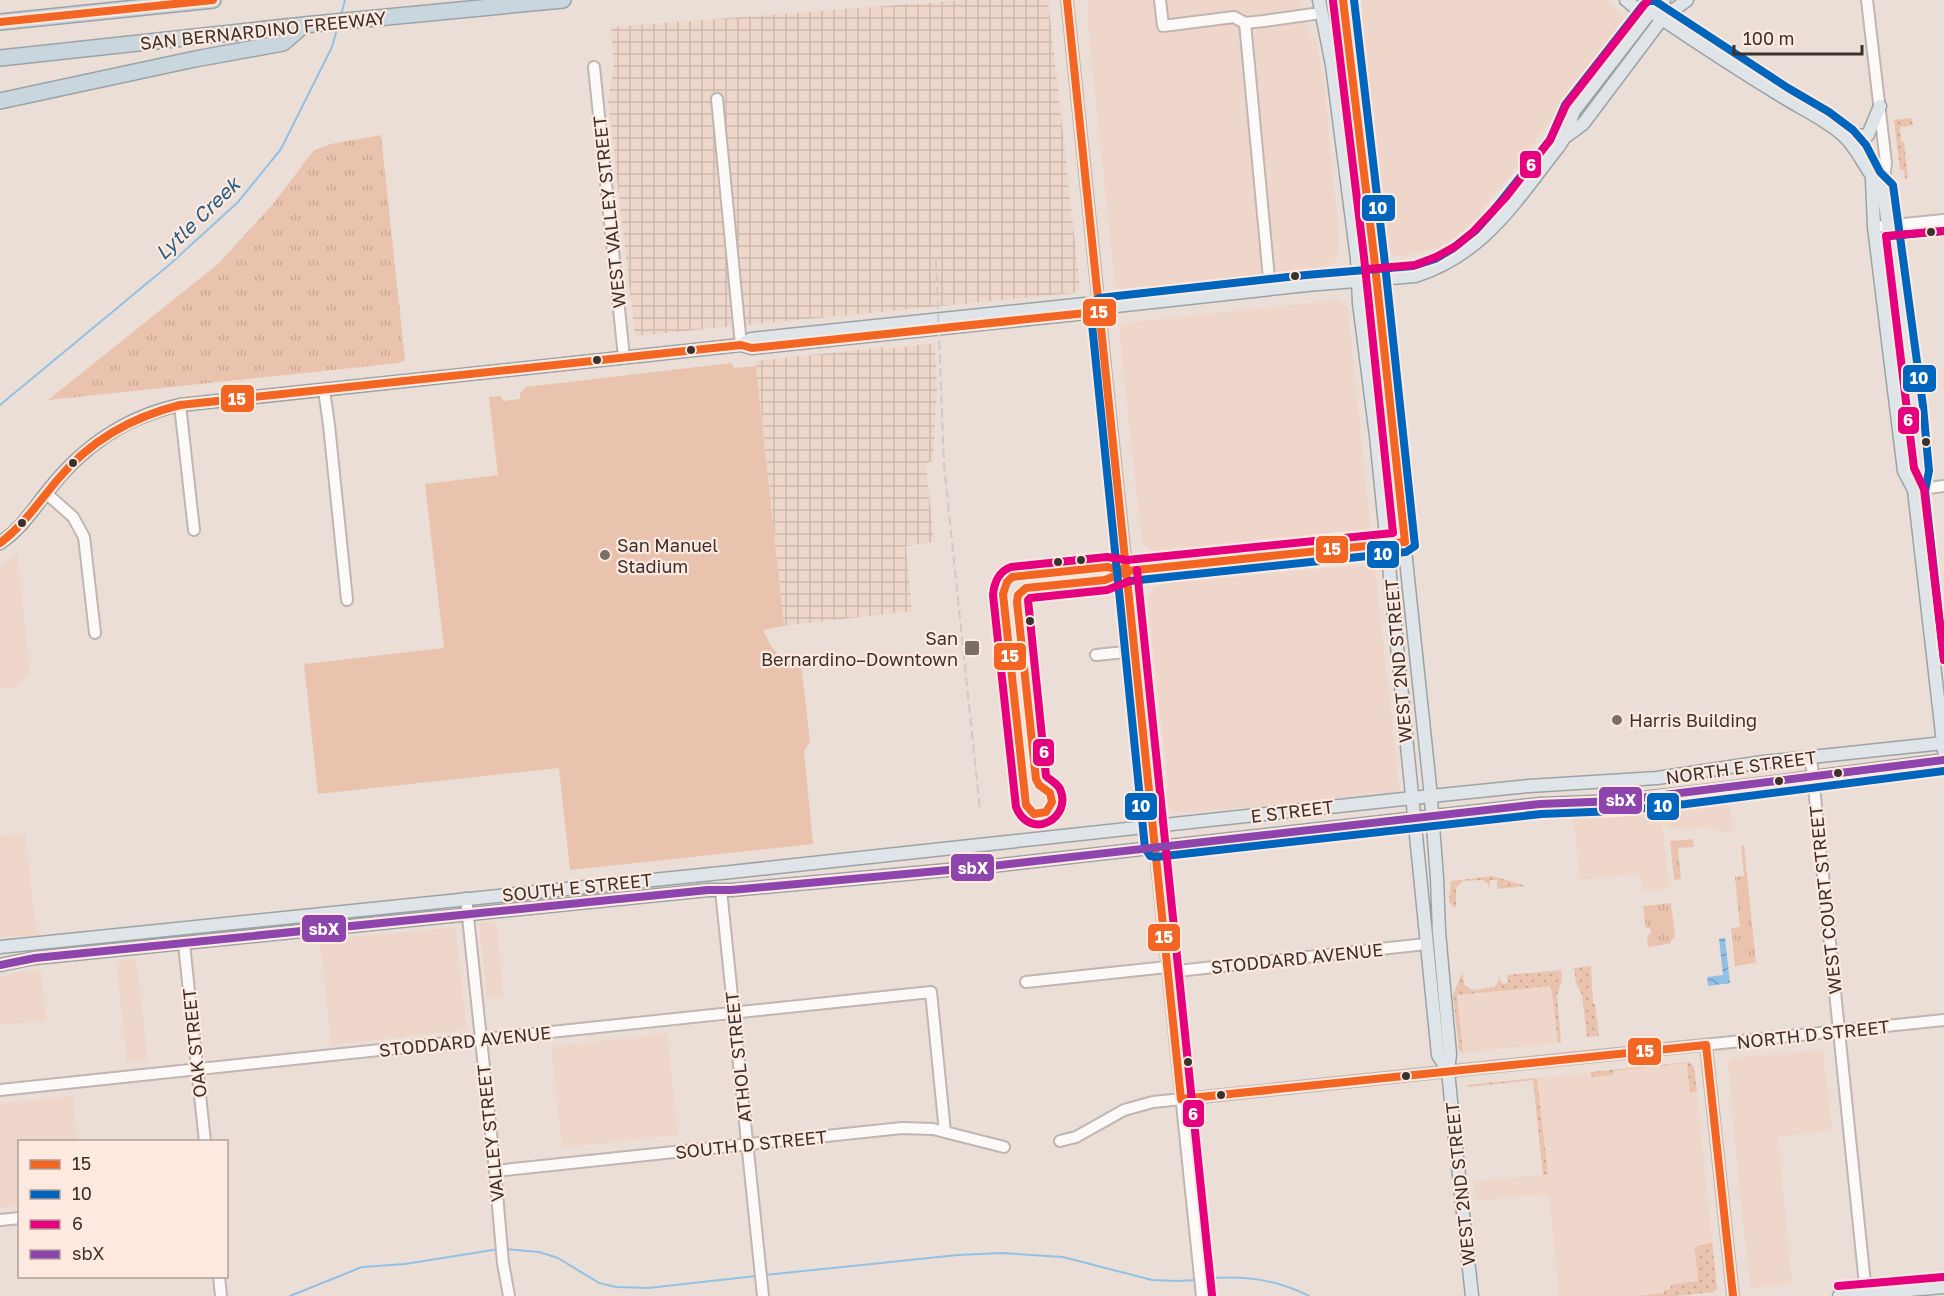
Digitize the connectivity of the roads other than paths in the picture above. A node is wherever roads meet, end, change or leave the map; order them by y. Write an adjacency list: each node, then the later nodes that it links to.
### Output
1 (213, 0): 14 (highway, SAN BERNARDINO FREEWAY)
2 (563, 0): 16 (highway, SAN BERNARDINO FREEWAY)
3 (1070, 0): 34 (street)
4 (1160, 0): 15 (street)
5 (1319, 0): 12 (main road, WEST 2ND STREET)
6 (1343, 0): 23 (main road, WEST 2ND STREET)
7 (1626, 0): 11 (main road)
8 (1664, 0): 11 (main road)
9 (1687, 0): 13 (main road)
10 (1868, 0): 22 (street)
11 (1649, 5): 13 (main road); 25 (main road)
12 (1321, 13): 15 (street); 18 (main road, WEST 2ND STREET)
13 (1662, 19): 24 (main road); 25 (main road)
14 (0, 22)
15 (1245, 23): 33 (street)
16 (304, 25): 17 (highway, SAN BERNARDINO FREEWAY); 21 (highway)
17 (0, 58)
18 (1332, 65): 23 (main road); 32 (main road, WEST 2ND STREET)
19 (594, 67): 36 (street, WEST VALLEY STREET)
20 (717, 99): 35 (street)
21 (0, 101)
22 (1880, 106): 24 (main road); 27 (street)
23 (1355, 111): 31 (main road, WEST 2ND STREET)
24 (1845, 137): 26 (main road)
25 (1564, 138): 31 (main road)
26 (1872, 179): 27 (main road); 30 (main road)
27 (1883, 189): 29 (main road)
28 (1944, 220): 29 (street)
29 (1889, 226): 30 (street); 40 (main road)
30 (1874, 227): 40 (main road)
31 (1376, 278): 32 (main road); 43 (main road, WEST 2ND STREET)
32 (1358, 280): 33 (main road); 45 (main road, WEST 2ND STREET)
33 (1270, 289): 34 (main road)
34 (1100, 308): 35 (main road); 46 (street)
35 (741, 345): 36 (main road)
36 (624, 357): 37 (main road)
37 (324, 390): 38 (main road); 47 (street)
38 (180, 405): 41 (main road); 42 (street)
39 (1944, 486): 40 (street)
40 (1914, 490): 51 (main road)
41 (46, 493): 44 (main road); 48 (street)
42 (194, 530)
43 (1405, 542): 45 (street); 55 (main road, WEST 2ND STREET)
44 (0, 543)
45 (1387, 544): 46 (street); 56 (main road, WEST 2ND STREET)
46 (1127, 571): 49 (street)
47 (346, 600)
48 (95, 633)
49 (1136, 651): 50 (street); 59 (street)
50 (1096, 655)
51 (1944, 746): 52 (main road, NORTH E STREET)
52 (1811, 758): 54 (street, WEST COURT STREET); 55 (main road, NORTH E STREET)
53 (1944, 760): 54 (main road, NORTH E STREET)
54 (1813, 776): 57 (main road, NORTH E STREET); 74 (street, WEST COURT STREET)
55 (1431, 796): 56 (main road, E STREET); 57 (main road, WEST 2ND STREET)
56 (1411, 798): 58 (main road, WEST 2ND STREET); 59 (main road, E STREET)
57 (1431, 816): 58 (main road, E STREET); 71 (main road, WEST 2ND STREET)
58 (1413, 819): 60 (main road, E STREET); 63 (main road, WEST 2ND STREET)
59 (1154, 826): 60 (street); 62 (main road, SOUTH E STREET)
60 (1155, 847): 61 (main road, SOUTH E STREET); 69 (street)
61 (721, 890): 64 (main road, SOUTH E STREET); 72 (street, ATHOL STREET)
62 (466, 898): 64 (street, VALLEY STREET); 67 (main road, SOUTH E STREET)
63 (1422, 907): 66 (main road, WEST 2ND STREET); 71 (main road)
64 (468, 915): 65 (main road, SOUTH E STREET); 75 (street, VALLEY STREET)
65 (184, 944): 68 (main road, SOUTH E STREET); 77 (street, OAK STREET)
66 (1426, 944): 69 (street, STODDARD AVENUE); 78 (main road, WEST 2ND STREET)
67 (0, 947)
68 (0, 965)
69 (1168, 970): 70 (street, STODDARD AVENUE); 80 (street)
70 (1026, 982)
71 (1444, 986): 78 (main road, WEST 2ND STREET)
72 (733, 1013): 75 (street, STODDARD AVENUE); 81 (street, STODDARD AVENUE); 84 (street, ATHOL STREET)
73 (1944, 1020): 74 (street, NORTH D STREET)
74 (1838, 1030): 76 (street, NORTH D STREET); 91 (street, WEST COURT STREET)
75 (480, 1040): 77 (street, STODDARD AVENUE); 86 (street, VALLEY STREET)
76 (1706, 1045): 78 (street, NORTH D STREET); 97 (street)
77 (197, 1069): 79 (street, STODDARD AVENUE); 82 (street, OAK STREET)
78 (1448, 1071): 80 (street, NORTH D STREET); 96 (main road, WEST 2ND STREET)
79 (0, 1090)
80 (1180, 1099): 83 (street, NORTH D STREET); 95 (street)
81 (945, 1132): 84 (street, SOUTH D STREET); 85 (street, SOUTH D STREET)
82 (205, 1140)
83 (1060, 1141)
84 (748, 1144): 86 (street, SOUTH D STREET); 94 (street, ATHOL STREET)
85 (1004, 1147)
86 (495, 1171): 93 (street, VALLEY STREET)
87 (18, 1218): 88 (street)
88 (0, 1220)
89 (219, 1278): 92 (street)
90 (1944, 1287): 91 (main road)
91 (1866, 1294): 98 (main road)
92 (221, 1296)
93 (510, 1296)
94 (763, 1296)
95 (1202, 1296)
96 (1472, 1296)
97 (1733, 1296)
98 (1839, 1296)

